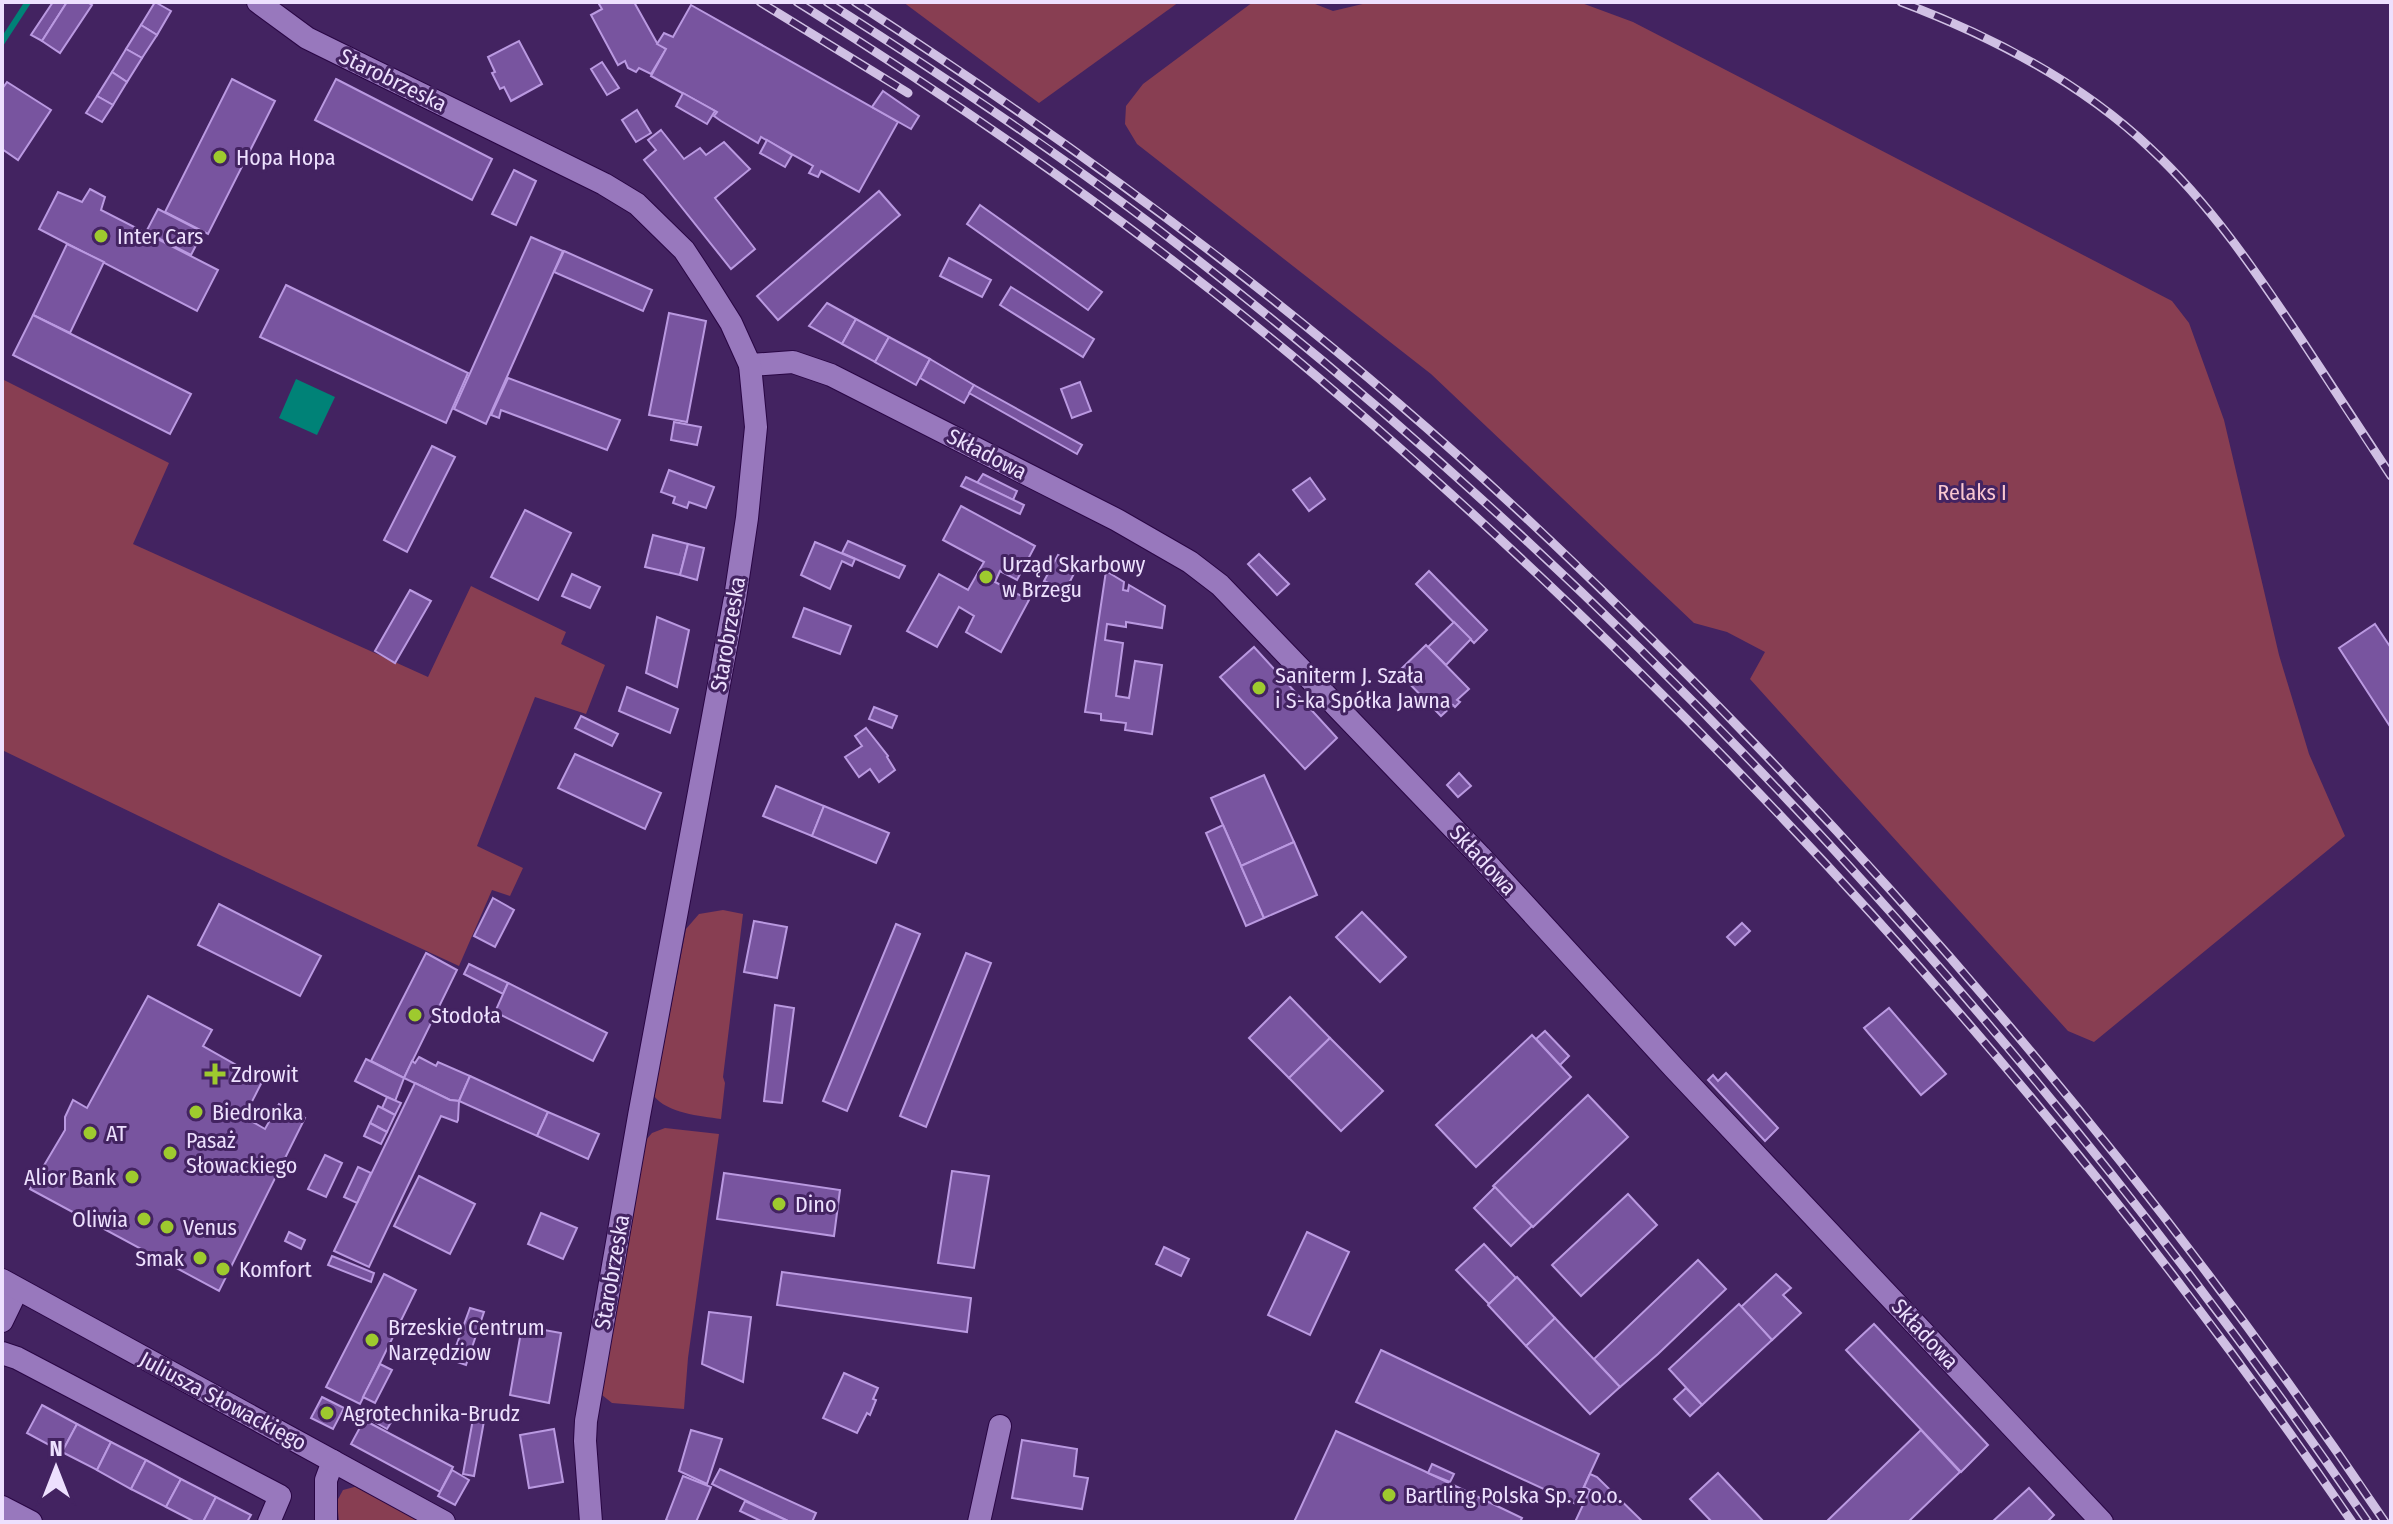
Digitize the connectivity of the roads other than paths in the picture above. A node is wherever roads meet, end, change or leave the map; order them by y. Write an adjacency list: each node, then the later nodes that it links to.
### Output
1 (258, 2): 2 (street, Starobrzeska)
2 (750, 365): 13 (street, Starobrzeska); 15 (street, Składowa)
3 (10, 1285): 4 (street); 7 (street, Juliusza Słowackiego)
4 (2, 1321)
5 (2, 1353): 10 (street)
6 (1000, 1426): 14 (street)
7 (333, 1461): 11 (street); 12 (street, Juliusza Słowackiego)
8 (2, 1507): 9 (street)
9 (31, 1522)
10 (269, 1522)
11 (326, 1522)
12 (444, 1522)
13 (591, 1522)
14 (979, 1522)
15 (2102, 1522)

